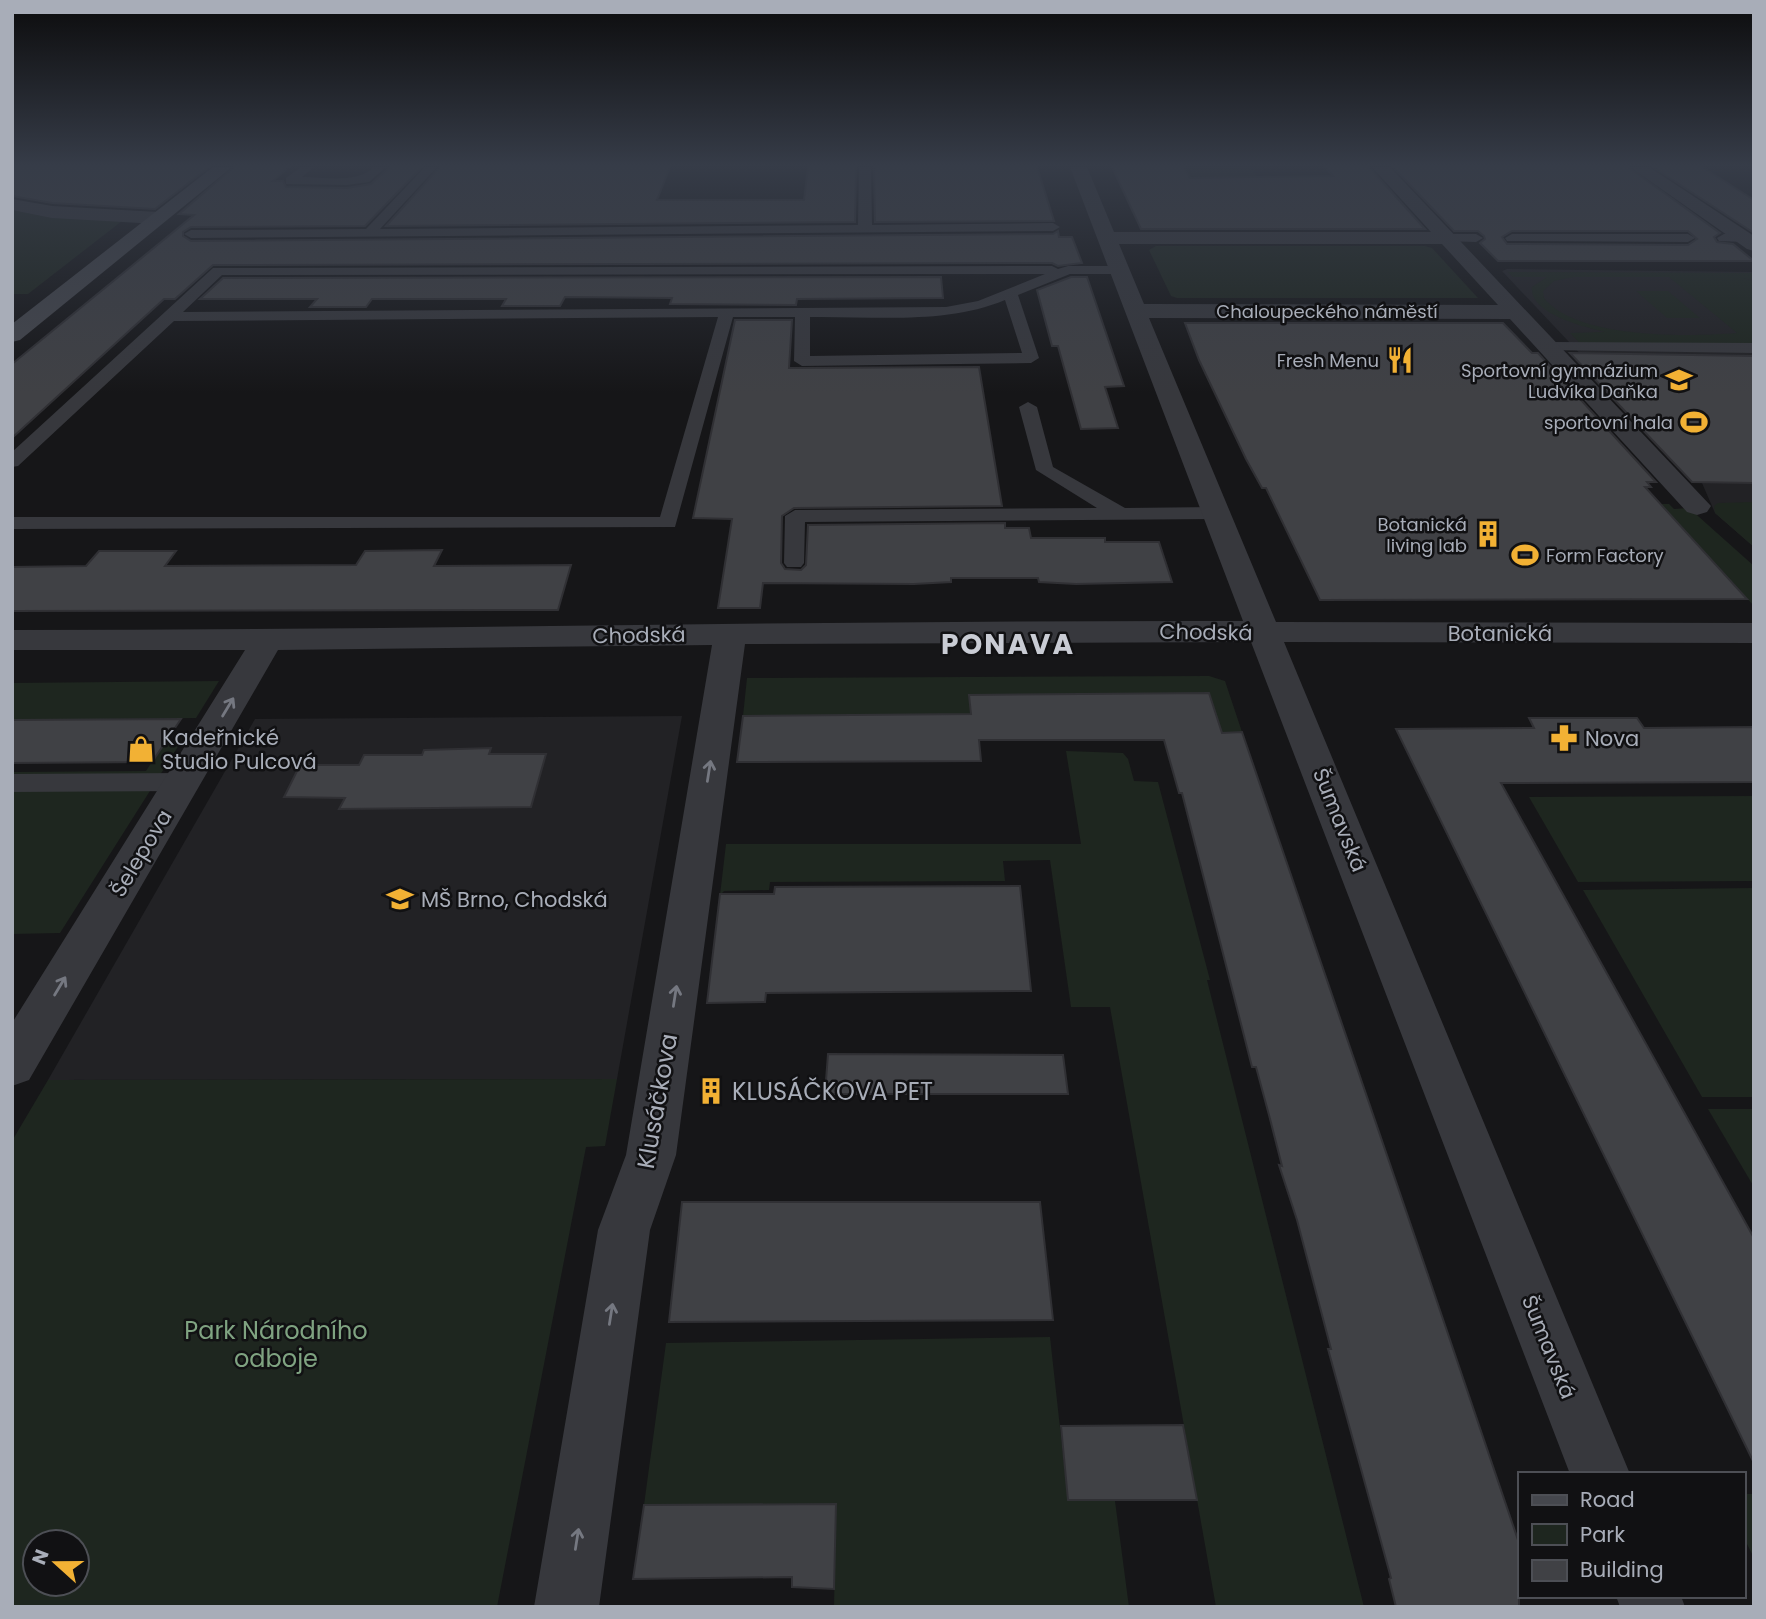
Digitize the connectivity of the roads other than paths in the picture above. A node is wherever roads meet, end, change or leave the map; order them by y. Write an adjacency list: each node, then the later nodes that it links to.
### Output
1 (128, 243): 12 (street)
2 (1108, 243): 5 (street, Šumavská)
3 (1452, 243): 8 (street)
4 (1068, 270): 5 (lane); 6 (lane); 11 (lane)
5 (1119, 270): 7 (street, Šumavská)
6 (1011, 295): 9 (lane); 9 (lane)
7 (1135, 311): 8 (street, Chaloupeckého náměstí); 18 (street, Šumavská)
8 (1518, 312): 13 (street)
9 (803, 313): 10 (lane)
10 (726, 314): 11 (lane); 20 (lane)
11 (170, 317): 16 (lane)
12 (12, 335)
13 (1551, 347): 14 (lane); 17 (street)
14 (1754, 348)
15 (1028, 408): 19 (lane)
16 (12, 463)
17 (1697, 506)
18 (1217, 513): 19 (lane); 22 (street, Šumavská)
19 (1122, 514): 21 (lane)
20 (12, 523)
21 (794, 563)
22 (1265, 633): 23 (street, Chodská); 24 (street, Botanická); 31 (street, Šumavská)
23 (730, 634): 26 (street, Chodská); 32 (street, Klusáčkova, one-way to 23)
24 (1748, 639)
25 (12, 640): 26 (street, Chodská)
26 (268, 640): 27 (street, Šelepova, one-way to 26)
27 (184, 782): 28 (lane); 29 (street, Šelepova, one-way to 27)
28 (12, 783)
29 (24, 1025): 30 (street, Šelepova)
30 (12, 1065)
31 (1599, 1472)
32 (566, 1607)

